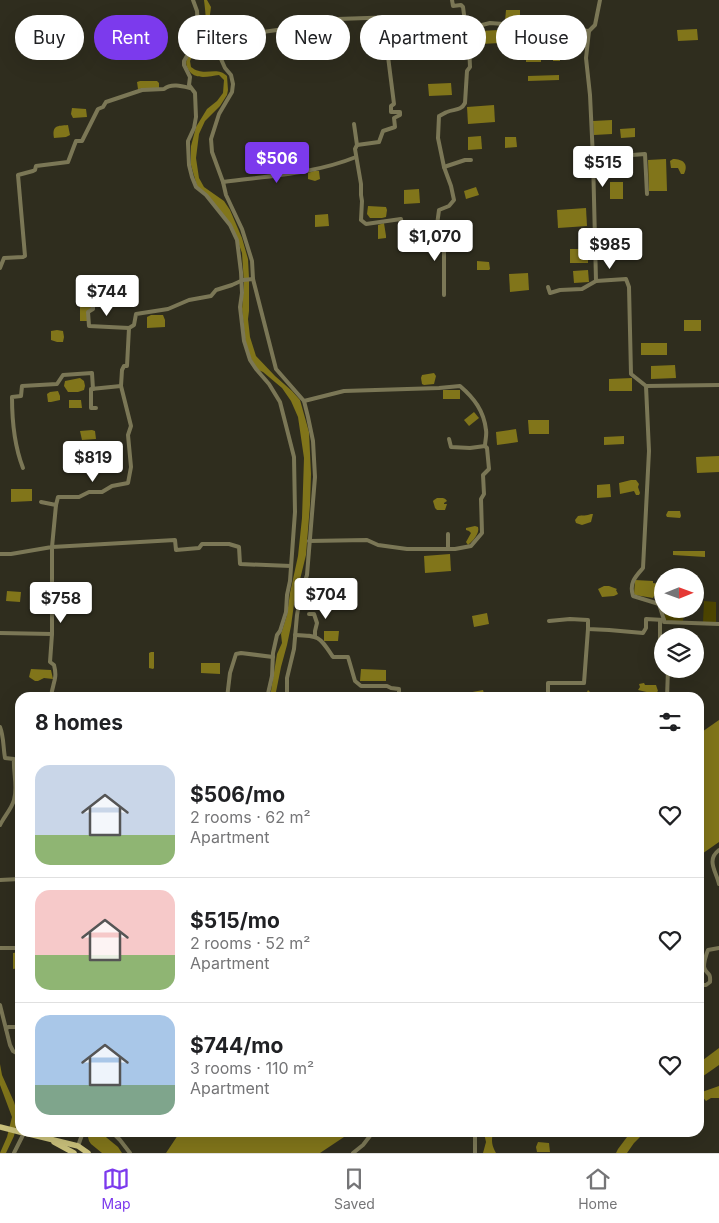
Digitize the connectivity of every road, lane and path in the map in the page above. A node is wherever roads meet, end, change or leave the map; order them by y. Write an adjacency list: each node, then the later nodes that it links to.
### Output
1 (194, 0): 4 (street)
2 (452, 0): 5 (street)
3 (600, 0): 8 (street)
4 (197, 15)
5 (463, 15)
6 (360, 18): 9 (street)
7 (486, 24): 8 (street)
8 (589, 31): 18 (street)
9 (266, 32)
10 (185, 60): 14 (street)
11 (221, 60): 21 (street)
12 (388, 60): 16 (street)
13 (470, 60): 20 (street)
14 (190, 88): 24 (street); 26 (street)
15 (354, 124): 16 (street)
16 (357, 145): 17 (street)
17 (356, 157): 21 (street); 23 (street)
18 (593, 158): 22 (street); 27 (street)
19 (471, 160): 20 (street)
20 (444, 167): 23 (street)
21 (223, 182): 25 (street)
22 (648, 194)
23 (437, 225): 29 (street)
24 (0, 268)
25 (251, 279): 26 (street); 36 (street)
26 (242, 281): 31 (street); 48 (street)
27 (596, 281): 28 (street); 33 (street)
28 (548, 286)
29 (444, 295)
30 (101, 298): 31 (street)
31 (129, 328): 32 (street)
32 (121, 386): 35 (street); 42 (street)
33 (646, 386): 34 (street); 50 (street)
34 (719, 386)
35 (93, 389): 37 (street); 40 (street)
36 (304, 401): 39 (street); 44 (street)
37 (96, 408)
38 (449, 439): 39 (street)
39 (485, 446): 46 (street)
40 (23, 468)
41 (41, 502): 42 (street)
42 (56, 505): 45 (street)
43 (448, 534): 46 (street)
44 (309, 541): 46 (street); 57 (street)
45 (52, 547): 47 (street); 48 (street); 56 (street)
46 (448, 550)
47 (0, 554)
48 (291, 566): 59 (street)
49 (309, 614): 58 (street)
50 (662, 620): 52 (street); 53 (street); 54 (street)
51 (549, 621): 54 (street)
52 (719, 624)
53 (661, 628)
54 (588, 629): 66 (street)
55 (0, 633): 56 (street)
56 (52, 634): 61 (street)
57 (295, 635): 58 (street); 64 (street)
58 (315, 636): 65 (street)
59 (273, 657): 62 (street); 63 (street)
60 (668, 678): 67 (street)
61 (52, 692)
62 (228, 692)
63 (268, 692)
64 (287, 692)
65 (399, 692)
66 (548, 692)
67 (667, 692)
68 (0, 727): 69 (street)
69 (15, 778)
70 (15, 799): 71 (street)
71 (0, 825)
72 (719, 850): 75 (street)
73 (15, 879): 74 (street)
74 (0, 880)
75 (719, 884)
76 (0, 948): 77 (street)
77 (15, 948)
78 (719, 948): 80 (street)
79 (704, 967): 81 (street)
80 (704, 967)
81 (704, 985)
82 (0, 1005): 84 (street)
83 (15, 1027): 84 (street)
84 (6, 1029): 85 (street)
85 (15, 1051)
86 (19, 1137): 94 (street)
87 (43, 1137): 92 (main road)
88 (81, 1137): 93 (street)
89 (117, 1137): 97 (street)
90 (369, 1137): 98 (street)
91 (475, 1137): 99 (street)
92 (47, 1138): 93 (main road); 95 (main road)
93 (78, 1146): 96 (main road)
94 (14, 1153)
95 (74, 1153)
96 (88, 1153)
97 (130, 1153)
98 (353, 1153)
99 (475, 1153)

